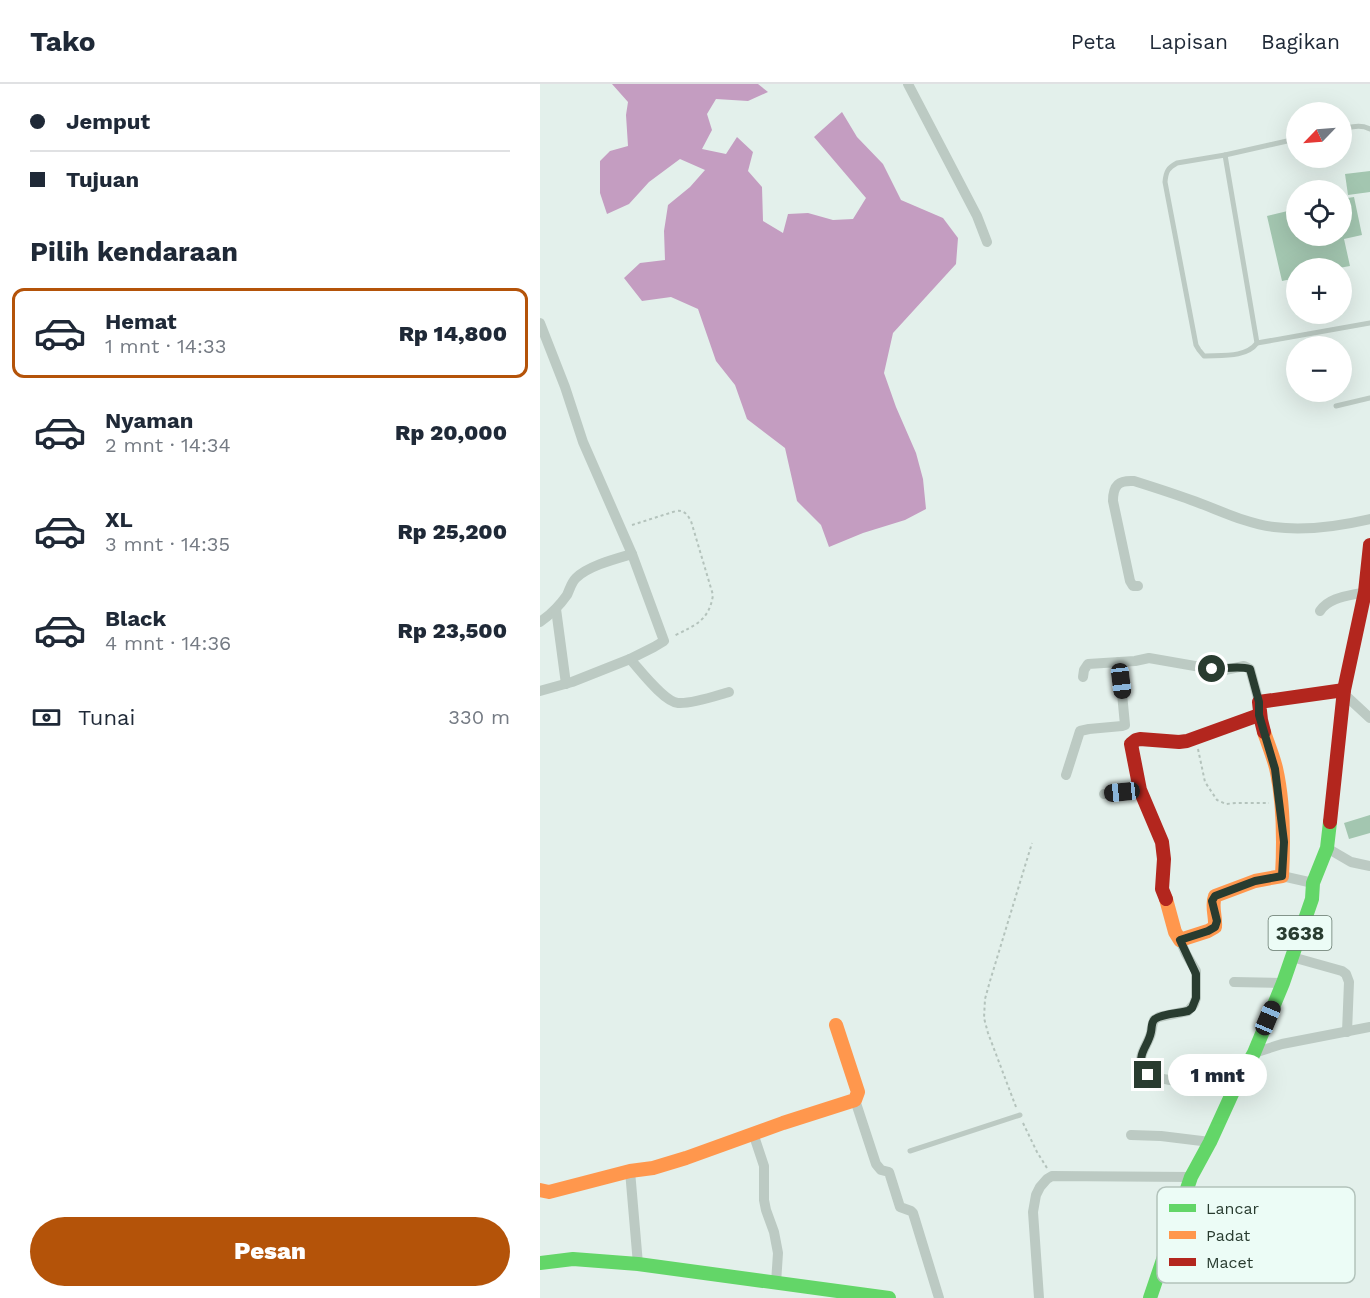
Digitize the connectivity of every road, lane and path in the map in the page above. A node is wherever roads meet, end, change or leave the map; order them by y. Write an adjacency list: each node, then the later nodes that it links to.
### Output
1 (908, 84): 6 (street)
2 (1352, 126): 3 (lane)
3 (1370, 129)
4 (1286, 141): 5 (lane)
5 (1225, 155): 9 (lane); 9 (lane)
6 (987, 242)
7 (540, 323): 10 (street)
8 (1370, 323): 9 (lane)
9 (1257, 344)
10 (545, 354): 14 (street)
11 (1370, 398): 12 (lane)
12 (1336, 406)
13 (1370, 519): 17 (street)
14 (620, 529): 16 (street); 22 (path)
15 (1370, 545): 18 (main road, 3638)
16 (632, 554): 19 (street); 22 (street)
17 (1138, 586)
18 (1365, 592): 20 (street); 29 (main road, 3638)
19 (556, 609): 21 (street); 26 (street)
20 (1320, 611)
21 (540, 621)
22 (664, 640): 23 (street)
23 (630, 659): 26 (street); 28 (street)
24 (1119, 662): 25 (street); 30 (street); 33 (street)
25 (1083, 676)
26 (566, 684): 27 (street)
27 (540, 691)
28 (729, 692)
29 (1344, 692): 30 (main road); 31 (street); 38 (main road, 3638)
30 (1259, 709): 32 (main road); 36 (main road)
31 (1370, 718)
32 (1195, 738): 34 (main road); 36 (path)
33 (1066, 775)
34 (1140, 790): 35 (street); 42 (main road)
35 (1104, 794)
36 (1280, 804): 40 (main road)
37 (1032, 843): 52 (path)
38 (1327, 848): 39 (street); 41 (main road, 3638)
39 (1370, 866)
40 (1282, 876): 41 (street); 42 (main road)
41 (1313, 883): 43 (main road, 3638)
42 (1180, 940): 50 (street)
43 (1292, 957): 45 (main road, 3638); 48 (street)
44 (1234, 982): 45 (street)
45 (1283, 983): 49 (main road, 3638)
46 (836, 1025): 51 (main road)
47 (1370, 1027): 48 (street)
48 (1347, 1032): 49 (street)
49 (1254, 1053): 50 (main road, 3638)
50 (1236, 1085): 55 (main road, 3638)
51 (855, 1100): 53 (main road); 67 (street)
52 (1020, 1115): 56 (lane); 58 (path)
53 (753, 1133): 57 (main road); 65 (street)
54 (1131, 1135): 55 (street)
55 (1210, 1142): 59 (main road, 3638)
56 (910, 1151)
57 (630, 1171): 61 (main road); 63 (street)
58 (1052, 1176): 59 (street); 68 (street)
59 (1191, 1177): 60 (main road, 3638)
60 (1188, 1187)
61 (540, 1190)
62 (540, 1263): 63 (main road)
63 (638, 1264): 65 (main road)
64 (1157, 1277): 69 (main road, 3638)
65 (776, 1283): 66 (main road)
66 (890, 1298)
67 (939, 1298)
68 (1039, 1298)
69 (1150, 1298)

